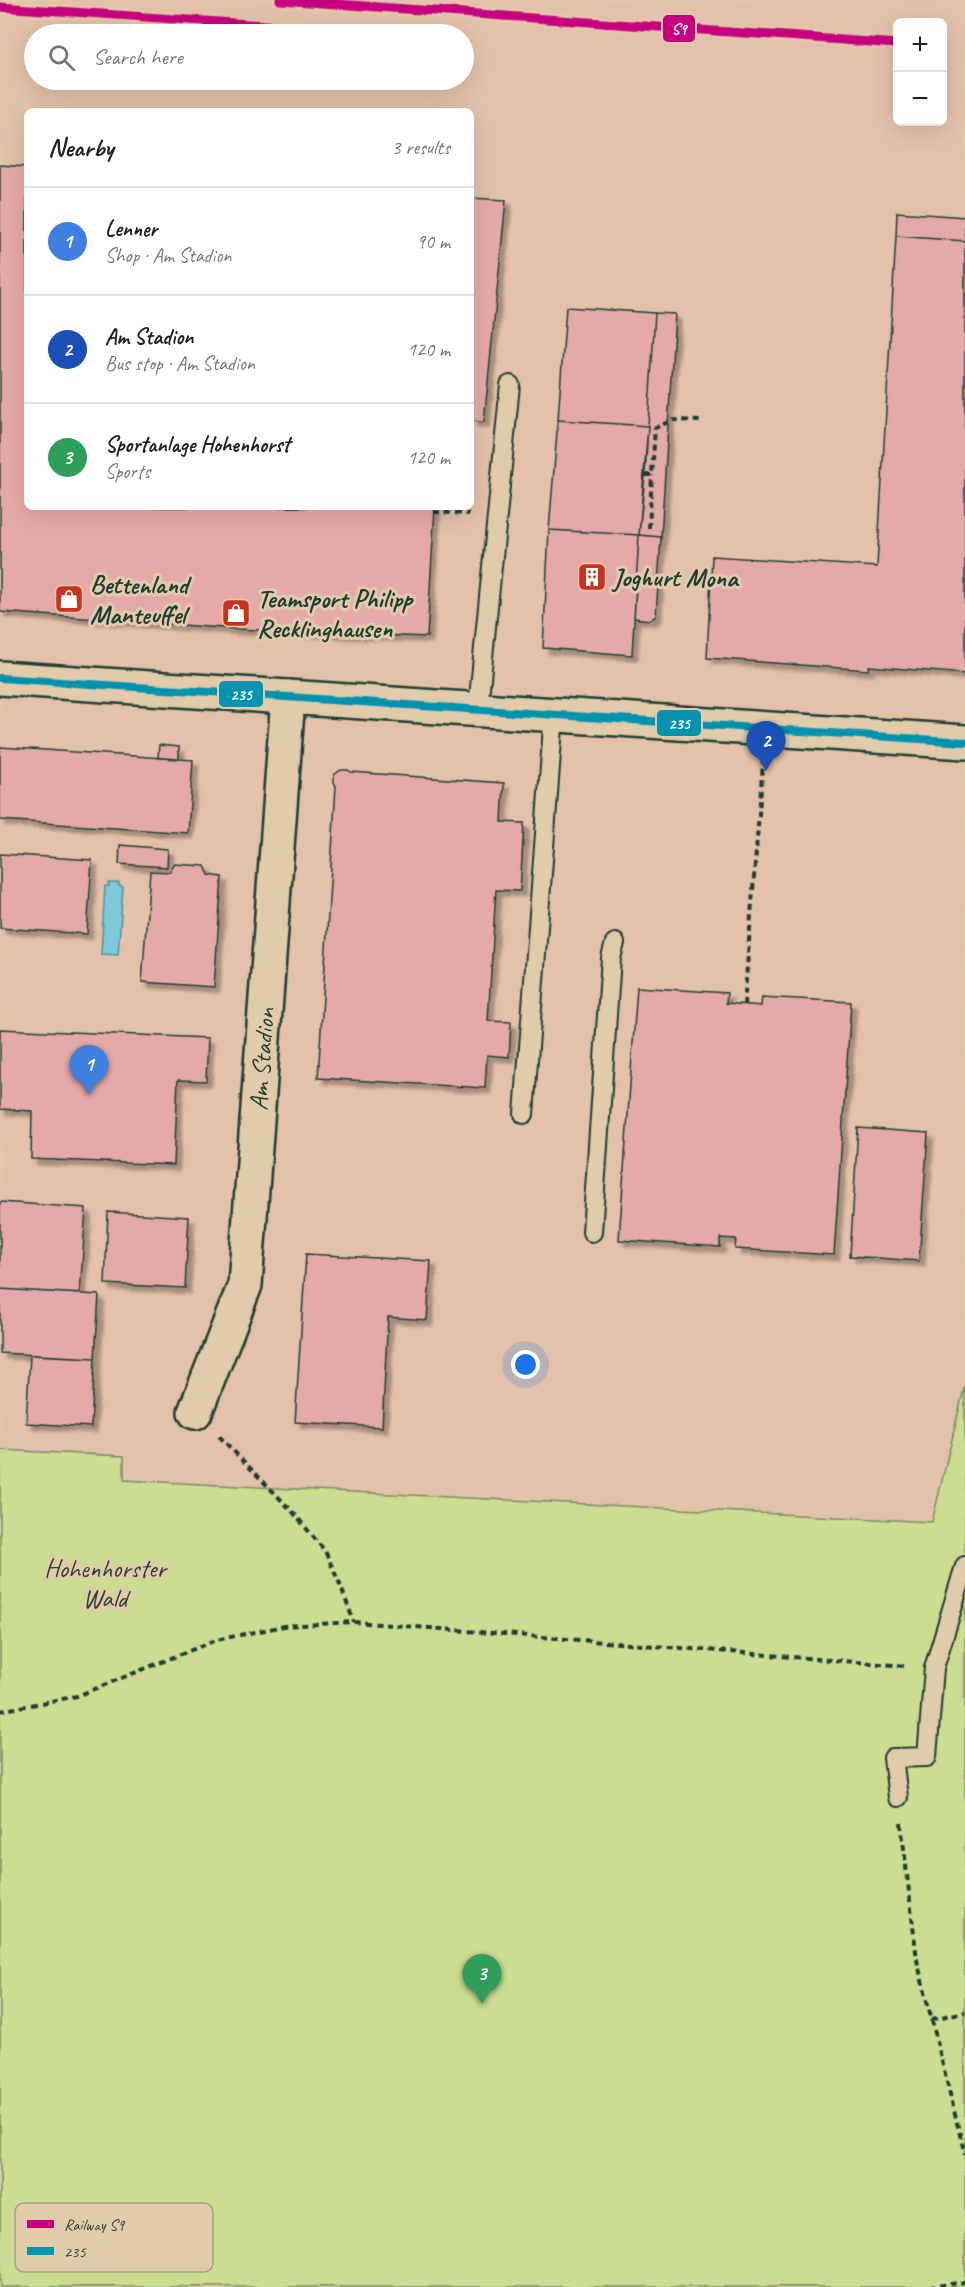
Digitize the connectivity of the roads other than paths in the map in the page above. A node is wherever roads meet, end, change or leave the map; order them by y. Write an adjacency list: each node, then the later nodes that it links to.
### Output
1 (510, 386): 4 (lane)
2 (0, 678): 3 (street)
3 (288, 697): 4 (street); 10 (street, Am Stadion)
4 (478, 708): 5 (street)
5 (554, 713): 6 (street); 8 (lane)
6 (965, 742)
7 (615, 943): 9 (lane)
8 (524, 1114)
9 (592, 1232)
10 (195, 1412)
11 (965, 1566): 12 (lane)
12 (898, 1797)

